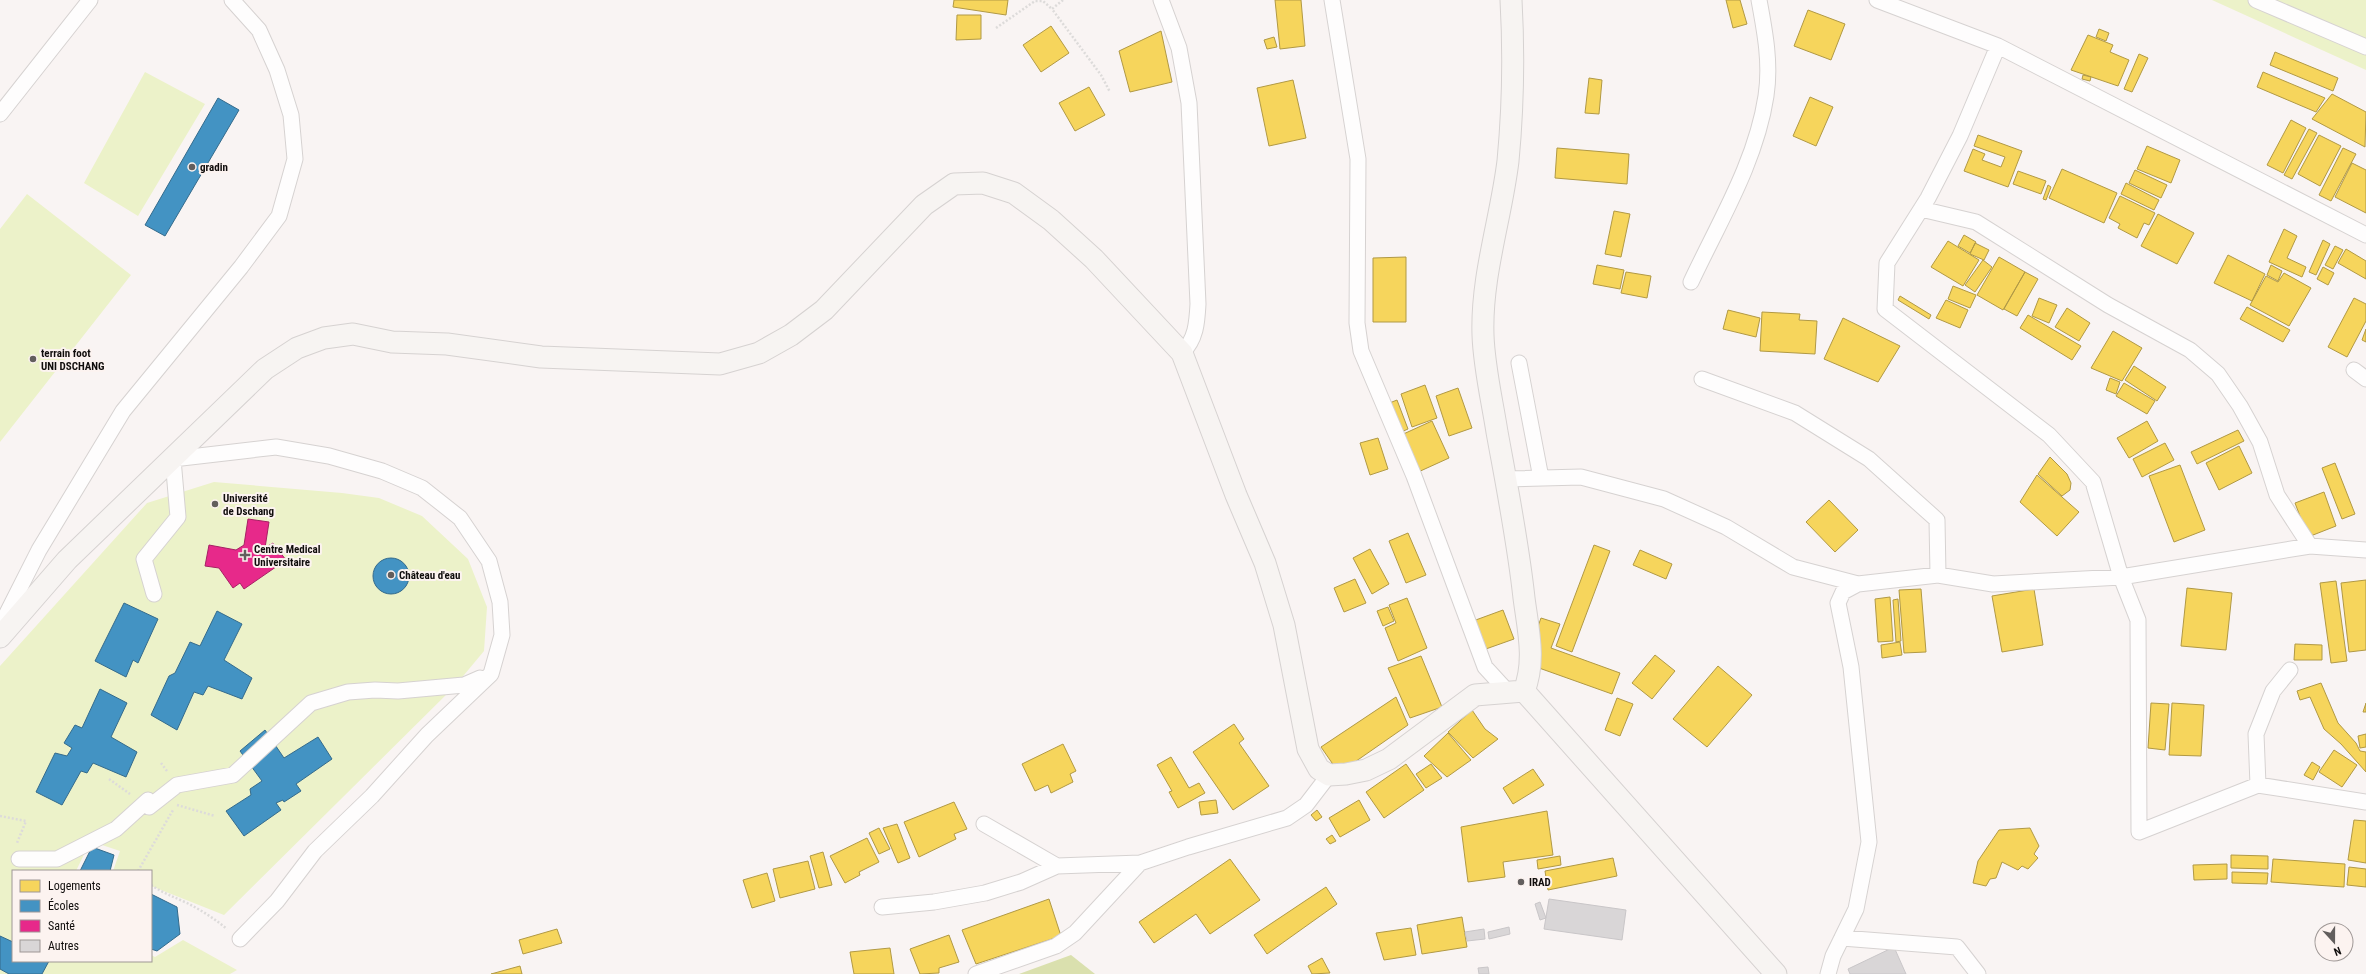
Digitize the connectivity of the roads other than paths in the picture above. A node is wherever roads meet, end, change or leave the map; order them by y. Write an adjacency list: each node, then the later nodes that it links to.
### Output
1 (90, 0): 11 (street)
2 (232, 0): 27 (street)
3 (1161, 0): 15 (street)
4 (1332, 0): 30 (street)
5 (1511, 0): 20 (street)
6 (1759, 0): 14 (street)
7 (1877, 0): 9 (street)
8 (2256, 0): 10 (street)
9 (1998, 46): 12 (street); 13 (street)
10 (2366, 47)
11 (0, 114)
12 (1921, 209): 21 (street); 24 (street)
13 (2366, 235)
14 (1691, 282)
15 (1182, 353): 18 (street); 31 (street)
16 (1519, 363): 19 (street)
17 (1702, 379): 23 (street)
18 (173, 459): 26 (street); 27 (street); 29 (street)
19 (1541, 478): 20 (street); 25 (street)
20 (1505, 479): 30 (street)
21 (2310, 546): 22 (street); 24 (street)
22 (2366, 550)
23 (1938, 575): 24 (street); 25 (street)
24 (2121, 577): 32 (street)
25 (1858, 584): 39 (street)
26 (154, 594)
27 (1, 631)
28 (2290, 670): 32 (street)
29 (490, 674): 35 (street); 40 (street)
30 (1515, 691): 31 (street); 42 (street)
31 (1329, 775): 36 (street)
32 (2258, 785): 33 (street)
33 (2366, 802)
34 (984, 824): 37 (street)
35 (20, 859)
36 (1140, 863): 37 (street); 41 (street)
37 (1057, 866): 38 (street)
38 (882, 907)
39 (1842, 938): 43 (street); 44 (street)
40 (240, 939)
41 (976, 974)
42 (1776, 974)
43 (1828, 974)
44 (1978, 974)

